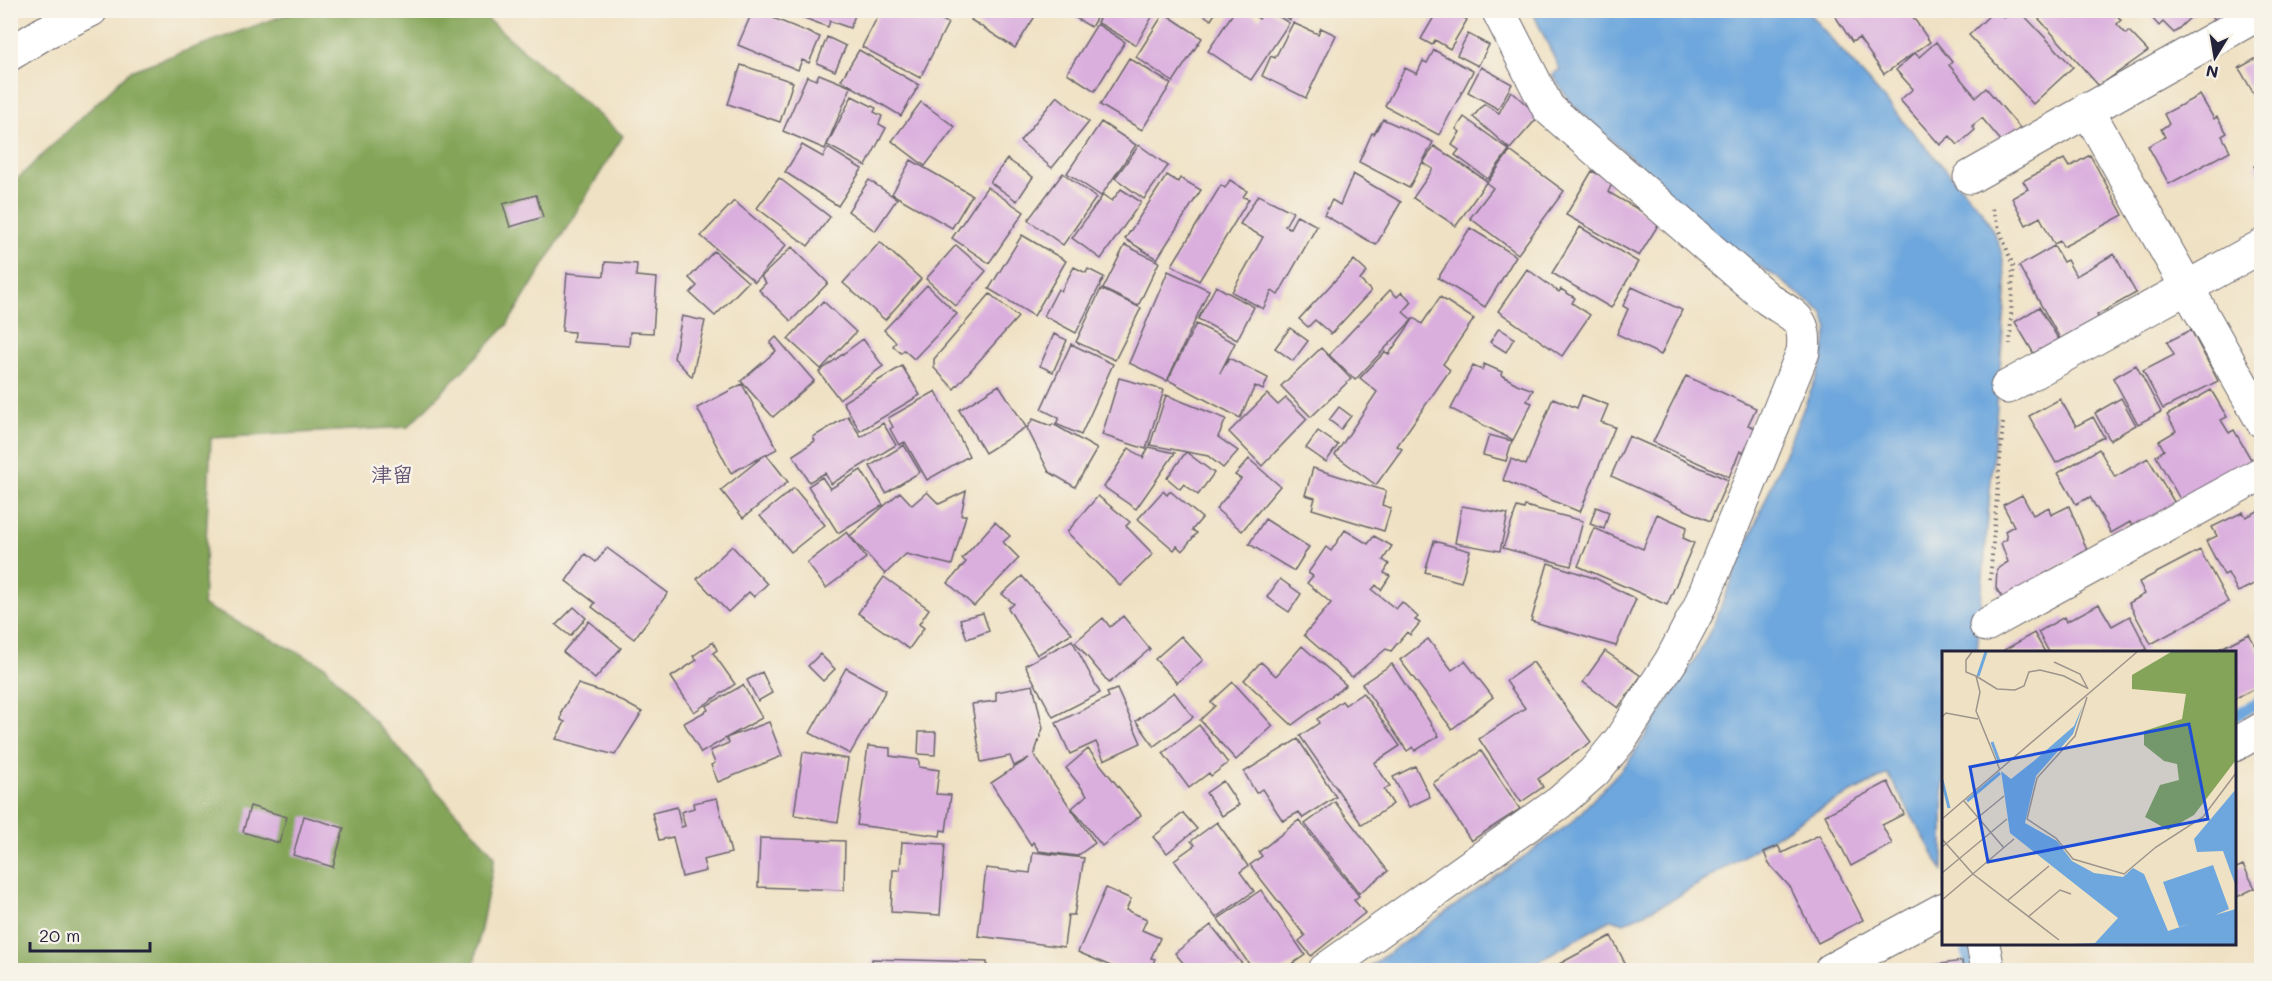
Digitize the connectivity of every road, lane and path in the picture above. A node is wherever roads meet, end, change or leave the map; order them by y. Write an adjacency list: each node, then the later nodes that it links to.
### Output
1 (91, 10): 4 (street)
2 (1497, 10): 17 (street)
3 (2262, 12): 5 (street)
4 (10, 54)
5 (2087, 109): 6 (street); 8 (street)
6 (1970, 177): 9 (path)
7 (2262, 246): 8 (street)
8 (2186, 286): 9 (street); 10 (street)
9 (2007, 387): 12 (path)
10 (2262, 421)
11 (2262, 473): 12 (street)
12 (1986, 626)
13 (2262, 729): 14 (street)
14 (2236, 744)
15 (1942, 910): 18 (street)
16 (1983, 945): 19 (street)
17 (1325, 970)
18 (1831, 970)
19 (1988, 970)

